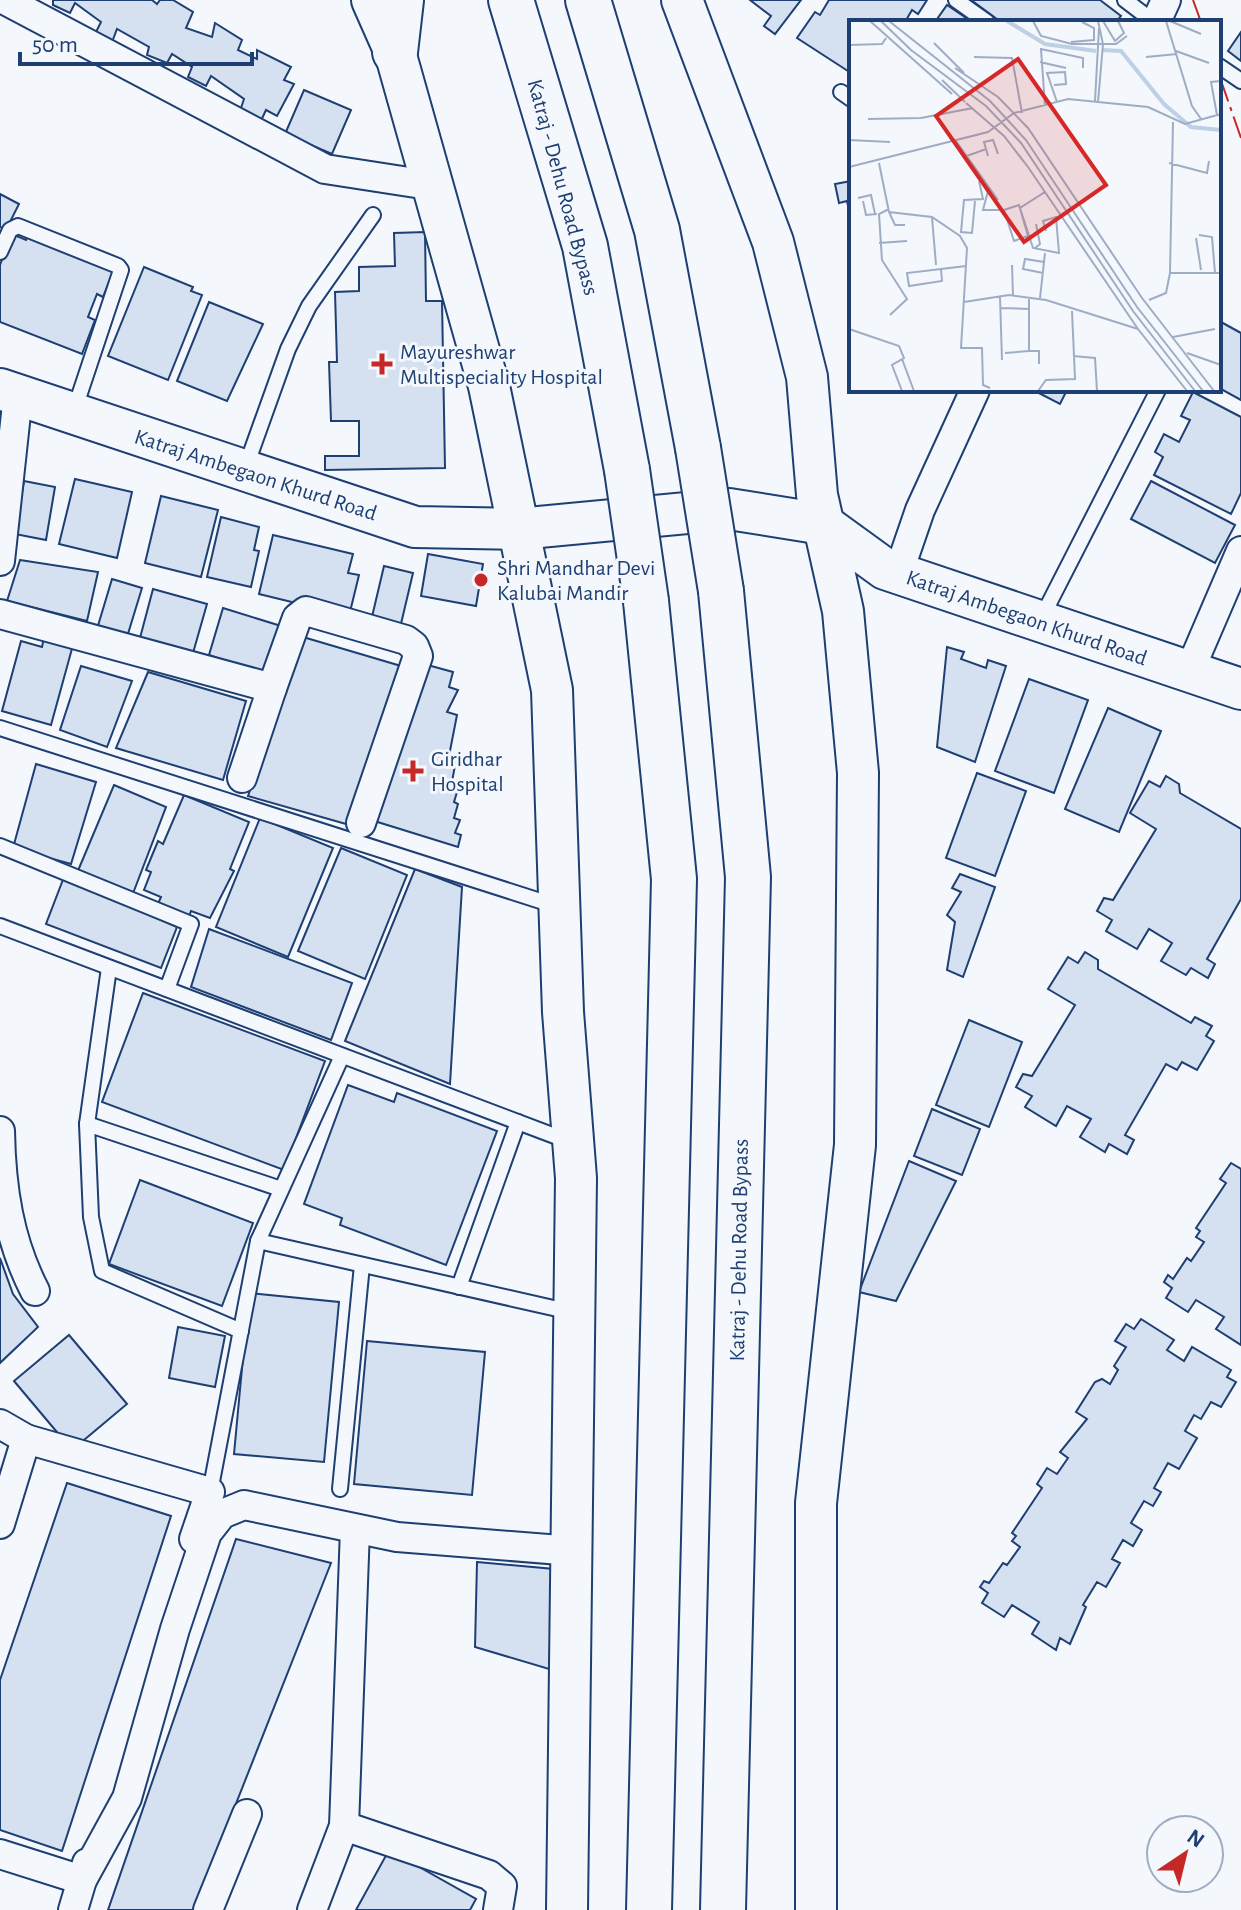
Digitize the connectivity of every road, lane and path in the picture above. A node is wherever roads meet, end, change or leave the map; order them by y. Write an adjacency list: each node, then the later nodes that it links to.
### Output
1 (5, 0): 16 (street)
2 (372, 0): 13 (street)
3 (401, 0): 13 (highway)
4 (511, 0): 70 (highway, Katraj - Dehu Road Bypass, bridge)
5 (588, 0): 71 (highway, Katraj - Dehu Road Bypass, bridge)
6 (682, 0): 24 (street)
7 (956, 0): 10 (lane)
8 (1125, 0): 11 (lane)
9 (1166, 0): 12 (street)
10 (984, 20)
11 (1152, 20)
12 (1156, 20)
13 (395, 52): 16 (street)
14 (1221, 67): 15 (lane)
15 (1241, 81)
16 (435, 186): 25 (street)
17 (373, 215): 23 (lane)
18 (0, 252): 22 (lane)
19 (9, 392): 22 (street, Katraj Ambegaon Khurd Road); 27 (street)
20 (974, 392): 28 (street)
21 (1157, 392): 30 (lane)
22 (73, 413): 23 (street, Katraj Ambegaon Khurd Road)
23 (244, 470): 25 (street, Katraj Ambegaon Khurd Road)
24 (823, 524): 25 (street, Katraj Ambegaon Khurd Road); 28 (street, Katraj Ambegaon Khurd Road); 72 (street)
25 (518, 529): 38 (street)
26 (1241, 551): 31 (street)
27 (0, 561)
28 (898, 574): 30 (street, Katraj Ambegaon Khurd Road)
29 (0, 614): 32 (street)
30 (1040, 621): 31 (street, Katraj Ambegaon Khurd Road)
31 (1189, 672): 33 (street, Katraj Ambegaon Khurd Road)
32 (272, 688): 35 (street); 36 (street)
33 (1241, 689)
34 (0, 728): 38 (lane)
35 (242, 778)
36 (361, 823)
37 (0, 846): 41 (lane)
38 (561, 907): 46 (street)
39 (0, 926): 40 (lane)
40 (109, 968): 41 (lane); 44 (lane)
41 (167, 989): 42 (lane)
42 (342, 1056): 43 (lane); 47 (lane)
43 (518, 1122): 46 (lane); 50 (lane)
44 (87, 1124): 47 (lane); 53 (lane)
45 (0, 1131): 51 (street)
46 (573, 1143): 52 (street)
47 (281, 1189): 48 (lane)
48 (258, 1241): 49 (lane); 53 (lane)
49 (362, 1265): 50 (lane); 56 (lane)
50 (459, 1287): 52 (lane)
51 (35, 1291)
52 (575, 1313): 60 (street)
53 (241, 1331): 57 (lane)
54 (0, 1424): 55 (street)
55 (26, 1439): 57 (street); 58 (street)
56 (340, 1489)
57 (210, 1492): 64 (street)
58 (0, 1524)
59 (355, 1529): 60 (street); 62 (street); 64 (street)
60 (573, 1551): 69 (street)
61 (247, 1814): 66 (street)
62 (344, 1826): 67 (street); 68 (street)
63 (0, 1854): 64 (street)
64 (82, 1880): 65 (street)
65 (73, 1910)
66 (208, 1910)
67 (312, 1910)
68 (498, 1910)
69 (567, 1910)
70 (649, 1910)
71 (723, 1910)
72 (816, 1910)

